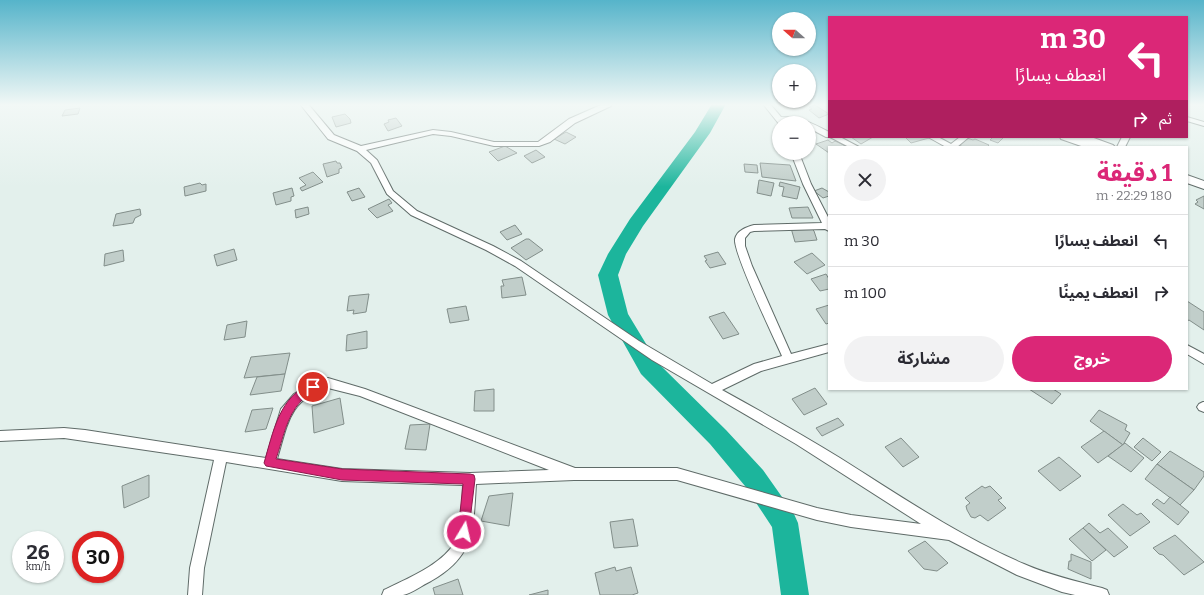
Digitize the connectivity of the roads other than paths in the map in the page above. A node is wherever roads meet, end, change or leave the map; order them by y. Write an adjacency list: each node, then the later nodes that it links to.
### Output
1 (327, 132): 13 (street)
2 (558, 132): 13 (street)
3 (836, 138): 8 (street)
4 (934, 138): 9 (street)
5 (964, 138): 10 (street)
6 (1067, 138): 11 (main road)
7 (1083, 138): 12 (main road)
8 (853, 146)
9 (950, 146)
10 (953, 146)
11 (1091, 146)
12 (1106, 146)
13 (360, 149): 24 (street)
14 (798, 160): 19 (street)
15 (1188, 174): 17 (main road)
16 (1188, 179): 18 (main road)
17 (1204, 179)
18 (1204, 185)
19 (828, 227): 22 (street)
20 (828, 348): 22 (street)
21 (1188, 350): 23 (street)
22 (788, 358): 24 (street)
23 (1204, 360)
24 (712, 389): 30 (street)
25 (0, 436): 26 (street)
26 (220, 455): 27 (street); 32 (street)
27 (270, 463): 28 (street); 29 (street)
28 (574, 474): 29 (street); 30 (street)
29 (470, 479): 33 (street)
30 (951, 534): 31 (street)
31 (1080, 593): 34 (street)
32 (195, 595)
33 (389, 595)
34 (1102, 595)

